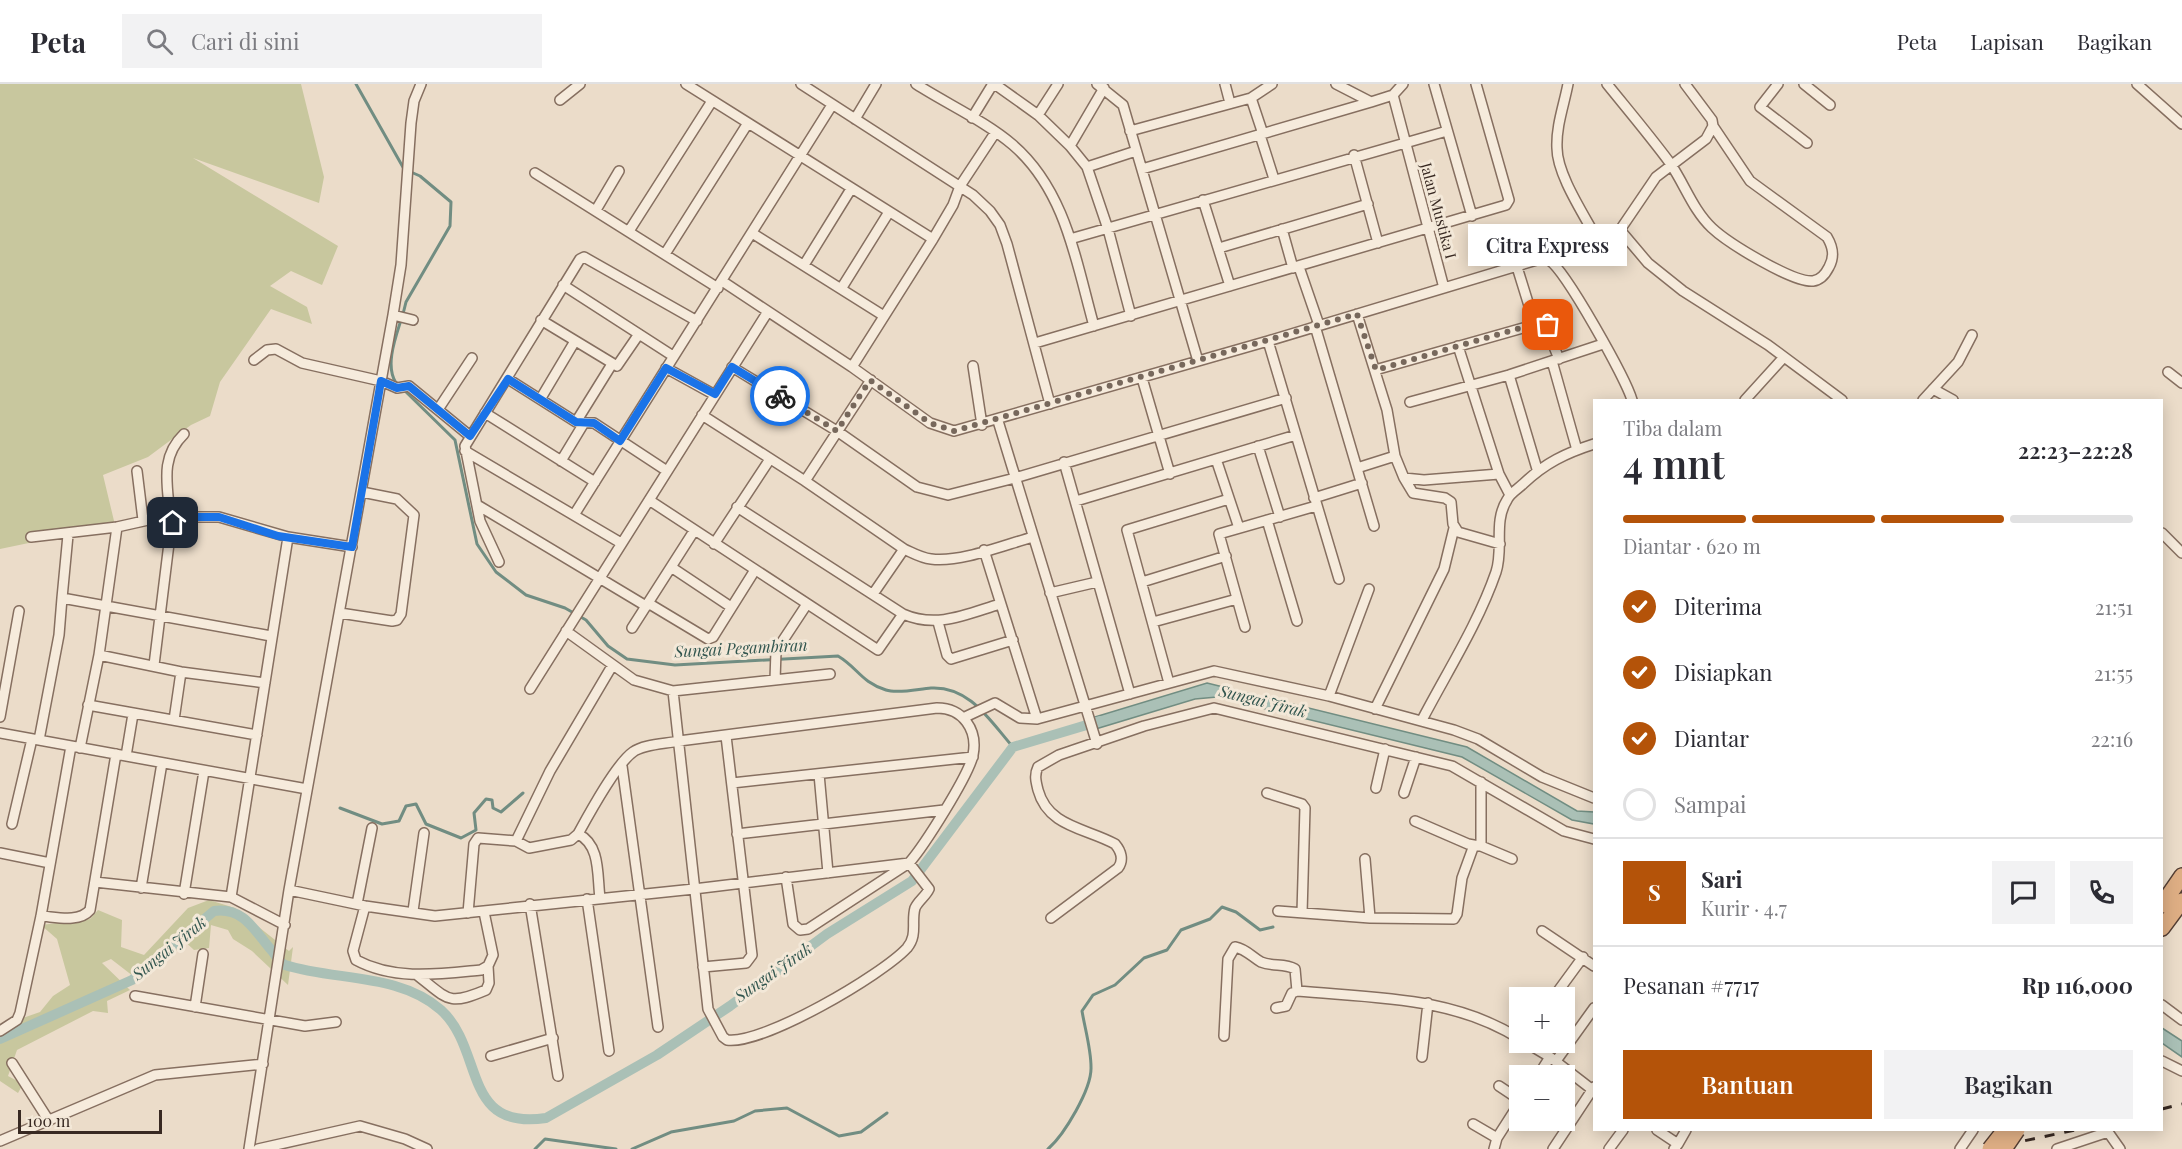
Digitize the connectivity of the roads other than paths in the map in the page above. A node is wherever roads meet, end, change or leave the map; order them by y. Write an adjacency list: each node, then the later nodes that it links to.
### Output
1 (421, 84): 115 (street)
2 (580, 84): 24 (street)
3 (686, 84): 25 (street)
4 (801, 84): 28 (street)
5 (876, 84): 32 (street)
6 (916, 84): 31 (street)
7 (1058, 84): 30 (street)
8 (1225, 84): 27 (street)
9 (1272, 84): 23 (street)
10 (1336, 84): 26 (street)
11 (1403, 84): 22 (street)
12 (1434, 84): 37 (street)
13 (1476, 84): 59 (street)
14 (1568, 84): 68 (street)
15 (1608, 84): 46 (street)
16 (1685, 84): 35 (street)
17 (1778, 84): 41 (street)
18 (1804, 84): 29 (street)
19 (2137, 84): 34 (street)
20 (1100, 86): 36 (street); 42 (street)
21 (1009, 88): 30 (street); 31 (street)
22 (1392, 95): 26 (street); 40 (street, Jalan Mustika I)
23 (1251, 98): 27 (street); 39 (street)
24 (560, 100)
25 (712, 101): 33 (street); 64 (street)
26 (1371, 102): 39 (street)
27 (1230, 103): 36 (street)
28 (832, 105): 32 (street); 45 (street)
29 (1830, 105)
30 (1038, 115): 42 (street)
31 (972, 118): 38 (street)
32 (855, 119): 52 (street)
33 (748, 123): 45 (street); 71 (street)
34 (2182, 124)
35 (1713, 126): 46 (street); 46 (street)
36 (1130, 131): 43 (street)
37 (1447, 131): 40 (street); 59 (street)
38 (995, 133): 52 (street); 66 (street)
39 (1262, 135): 48 (street); 51 (street)
40 (1404, 143): 44 (street); 62 (street, Jalan Mustika I)
41 (1807, 143)
42 (1070, 146): 47 (street)
43 (1136, 151): 47 (street); 48 (street)
44 (1354, 155): 51 (street); 55 (street)
45 (800, 156): 53 (street); 65 (street)
46 (1671, 165): 63 (street)
47 (1087, 166): 60 (street)
48 (1142, 170): 58 (street)
49 (619, 171): 56 (street)
50 (535, 174): 56 (street)
51 (1274, 179): 54 (street)
52 (960, 186): 67 (street); 95 (street)
53 (851, 189): 57 (street); 73 (street)
54 (1203, 200): 58 (street); 70 (street)
55 (1368, 204): 61 (street); 69 (street)
56 (596, 210): 64 (street)
57 (889, 212): 67 (street); 80 (street)
58 (1156, 216): 60 (street); 81 (street)
59 (1472, 216): 62 (street)
60 (1108, 229): 66 (street); 85 (street)
61 (1282, 229): 70 (street); 75 (street)
62 (1427, 229): 69 (street); 79 (street, Jalan Mustika I)
63 (1620, 230): 68 (street); 99 (street)
64 (629, 231): 71 (street)
65 (752, 233): 73 (street); 76 (street)
66 (1070, 239): 89 (street)
67 (933, 240): 84 (street)
68 (1598, 241): 72 (street)
69 (1378, 243): 75 (street)
70 (1219, 248): 78 (street)
71 (665, 254): 76 (street)
72 (1560, 260): 74 (street); 96 (street)
73 (804, 265): 80 (street)
74 (1516, 267): 79 (street); 88 (street)
75 (1296, 268): 78 (street); 90 (street)
76 (720, 284): 82 (street); 87 (street)
77 (562, 285): 86 (street); 87 (street); 91 (street)
78 (1230, 286): 81 (street)
79 (1444, 288): 83 (street)
80 (841, 289): 84 (street)
81 (1180, 301): 85 (street); 103 (street)
82 (767, 313): 106 (street); 107 (street)
83 (1357, 314): 90 (street); 109 (street)
84 (884, 316): 107 (street)
85 (1131, 316): 89 (street)
86 (542, 320): 93 (street); 113 (street)
87 (697, 321): 98 (street)
88 (1535, 325): 97 (street); 102 (street)
89 (1094, 326): 95 (street)
90 (1317, 326): 94 (street); 152 (street)
91 (639, 334): 98 (street); 104 (street)
92 (1972, 335): 118 (street)
93 (575, 341): 104 (street); 121 (street)
94 (1268, 341): 103 (street); 122 (street)
95 (1035, 343): 130 (street)
96 (1603, 344): 102 (street); 123 (street)
97 (1458, 346): 109 (street); 117 (street)
98 (674, 356): 108 (street)
99 (1784, 357): 119 (street); 124 (street)
100 (472, 358): 131 (street)
101 (254, 360): 115 (street)
102 (1556, 360): 111 (street); 145 (street)
103 (1198, 361): 112 (street)
104 (612, 364): 135 (street)
105 (973, 366): 136 (street)
106 (732, 367): 120 (street); 137 (street)
107 (852, 367): 114 (street)
108 (666, 368): 120 (street); 142 (street)
109 (1376, 370): 147 (street)
110 (2168, 372): 116 (street)
111 (1509, 375): 117 (street); 153 (street)
112 (1142, 378): 130 (street); 139 (street)
113 (508, 379): 121 (street); 132 (street)
114 (870, 380): 136 (street); 137 (street)
115 (381, 381): 131 (street); 163 (street)
116 (2182, 383)
117 (1469, 386): 129 (street); 157 (street)
118 (1933, 389): 127 (street); 128 (street)
119 (1832, 393): 125 (street); 126 (street)
120 (715, 394): 133 (street)
121 (541, 398): 135 (street)
122 (1286, 398): 139 (street); 140 (street)
123 (1632, 399)
124 (1746, 399)
125 (1825, 399)
126 (1841, 399)
127 (1924, 399)
128 (1951, 399)
129 (1410, 402)
130 (1050, 404): 134 (street)
131 (439, 408): 141 (street)
132 (485, 413): 141 (street); 150 (street)
133 (702, 415): 148 (street); 155 (street)
134 (998, 420): 136 (street); 158 (street)
135 (580, 423): 142 (street); 150 (street)
136 (982, 425)
137 (837, 431): 158 (street); 160 (street)
138 (184, 434): 172 (street)
139 (1161, 435): 151 (street); 156 (street)
140 (1296, 435): 144 (street); 168 (street)
141 (470, 436): 146 (street)
142 (620, 441): 155 (street); 161 (street)
143 (1593, 444): 145 (street)
144 (1258, 446): 149 (street); 173 (street)
145 (1577, 450): 153 (street)
146 (465, 451): 169 (street); 171 (street)
147 (1395, 456): 152 (street); 159 (street)
148 (770, 459): 160 (street); 170 (street)
149 (1216, 459): 156 (street); 166 (street)
150 (561, 461): 161 (street)
151 (1064, 462): 158 (street); 167 (street)
152 (1357, 468): 162 (street)
153 (1537, 469): 164 (street)
154 (136, 471): 174 (street)
155 (667, 471): 165 (street)
156 (1170, 474): 167 (street)
157 (1500, 474): 159 (street); 164 (street)
158 (1015, 478): 185 (street)
159 (1404, 478): 179 (street)
160 (806, 481): 190 (street)
161 (595, 482): 171 (street)
162 (1362, 483): 168 (street); 176 (street)
163 (362, 492): 189 (street); 212 (street)
164 (1510, 495): 188 (street)
165 (648, 500): 180 (street); 186 (street)
166 (1229, 500): 178 (street); 200 (street)
167 (1076, 501): 199 (street)
168 (1315, 502): 173 (street); 198 (street)
169 (479, 506): 194 (street); 197 (street)
170 (737, 507): 187 (street); 203 (street)
171 (574, 515): 186 (street)
172 (170, 517): 174 (street); 184 (street); 214 (street)
173 (1280, 517): 175 (street)
174 (143, 520): 177 (street)
175 (1267, 520): 178 (street); 215 (street)
176 (1374, 526)
177 (117, 527): 182 (street); 209 (street)
178 (1239, 528): 193 (street)
179 (1454, 528): 188 (street); 237 (street)
180 (694, 531): 187 (street); 195 (street)
181 (2163, 534): 192 (street)
182 (68, 535): 183 (street); 204 (street)
183 (31, 537)
184 (288, 537): 189 (street); 221 (street)
185 (1033, 537): 191 (street); 202 (street)
186 (621, 543): 197 (street)
187 (714, 544): 196 (street)
188 (1500, 544): 243 (street)
189 (352, 547): 212 (street)
190 (904, 549): 191 (street); 203 (street)
191 (984, 550): 208 (street)
192 (2182, 553)
193 (1226, 556): 200 (street); 205 (street)
194 (499, 562)
195 (671, 567): 206 (street); 210 (street)
196 (756, 570): 207 (street); 210 (street)
197 (599, 577): 206 (street); 220 (street)
198 (1339, 579)
199 (1097, 582): 202 (street); 233 (street)
200 (1142, 582): 217 (street)
201 (1369, 589): 234 (street)
202 (1050, 593): 236 (street)
203 (873, 594): 213 (street)
204 (62, 598): 209 (street); 247 (street)
205 (1237, 599): 217 (street); 218 (street)
206 (647, 604): 210 (street); 219 (street)
207 (807, 604): 213 (street); 228 (street)
208 (1000, 604): 216 (street); 222 (street)
209 (106, 606): 214 (street); 223 (street)
210 (731, 608)
211 (19, 611): 240 (street)
212 (340, 613): 264 (street)
213 (903, 615): 216 (street)
214 (162, 617): 221 (street); 224 (street)
215 (1297, 621)
216 (938, 622): 222 (street)
217 (1153, 622): 230 (street)
218 (1245, 627)
219 (632, 628)
220 (567, 630): 225 (street); 231 (street)
221 (271, 636): 229 (street)
222 (1013, 640): 241 (street)
223 (99, 655): 224 (street); 235 (street)
224 (154, 665): 226 (street)
225 (612, 666): 232 (street); 277 (street)
226 (181, 672): 229 (street); 242 (street)
227 (830, 674): 228 (street)
228 (775, 680): 232 (street)
229 (265, 683): 245 (street)
230 (1169, 683): 233 (street); 234 (street)
231 (530, 689)
232 (673, 691): 248 (street)
233 (1130, 694): 236 (street)
234 (1329, 696): 237 (street)
235 (88, 705): 238 (street); 250 (street)
236 (1085, 709): 241 (street); 249 (street)
237 (1375, 709): 243 (street)
238 (133, 714): 242 (street); 253 (street)
239 (967, 716): 241 (street); 246 (street); 254 (street)
240 (0, 717)
241 (1037, 719)
242 (174, 720): 245 (street)
243 (1422, 720): 267 (street)
244 (0, 733): 247 (street)
245 (257, 735): 260 (street)
246 (726, 736): 248 (street); 262 (street)
247 (35, 739): 250 (street); 271 (street)
248 (679, 741): 257 (street); 291 (street)
249 (1097, 744): 251 (street); 306 (street)
250 (75, 747): 252 (street); 282 (street)
251 (1385, 748): 255 (street); 263 (street)
252 (116, 754): 253 (street); 287 (street)
253 (126, 756): 256 (street)
254 (973, 757): 259 (street); 268 (street)
255 (1416, 757): 261 (street); 266 (street)
256 (162, 763): 258 (street); 289 (street)
257 (622, 766): 274 (street); 294 (street)
258 (204, 771): 260 (street); 293 (street)
259 (819, 774): 262 (street); 270 (street)
260 (248, 779): 264 (street); 295 (street)
261 (1481, 782): 276 (street); 278 (street)
262 (732, 783): 275 (street)
263 (1376, 788)
264 (307, 789): 290 (street)
265 (1267, 792): 304 (street)
266 (1404, 793)
267 (1593, 798)
268 (944, 810): 270 (street); 283 (street)
269 (1415, 821): 278 (street)
270 (823, 823): 275 (street); 284 (street)
271 (12, 824)
272 (372, 828): 299 (street)
273 (424, 833): 300 (street)
274 (578, 834): 277 (street); 296 (street)
275 (737, 834): 288 (street)
276 (1593, 838)
277 (516, 841): 303 (street)
278 (1478, 846): 281 (street); 307 (street)
279 (0, 853): 282 (street)
280 (1365, 859): 307 (street)
281 (1512, 859)
282 (50, 863): 305 (street)
283 (912, 866): 284 (street); 286 (street); 315 (street)
284 (828, 873): 286 (street)
285 (2182, 876): 292 (highway)
286 (786, 877): 288 (street)
287 (95, 882): 289 (street); 305 (street)
288 (743, 884): 291 (street); 315 (street)
289 (141, 888): 293 (street)
290 (289, 890): 299 (street); 309 (street)
291 (694, 890): 294 (street); 315 (street)
292 (2172, 892): 308 (highway)
293 (184, 894): 295 (street)
294 (640, 895): 296 (street); 328 (street)
295 (231, 897): 309 (street)
296 (600, 898): 297 (street)
297 (588, 899): 298 (street); 333 (street)
298 (531, 904): 302 (street); 332 (street)
299 (361, 905): 300 (street); 316 (street)
300 (413, 911): 303 (street)
301 (1278, 911): 304 (street)
302 (484, 912): 303 (street); 314 (street)
303 (468, 913)
304 (1302, 913): 307 (street)
305 (41, 916): 329 (street)
306 (1051, 918)
307 (1370, 918)
308 (2163, 924)
309 (285, 925): 326 (street)
310 (1542, 931): 312 (street)
311 (203, 954): 322 (street)
312 (1583, 957): 313 (street); 317 (street)
313 (1593, 965)
314 (488, 966): 316 (street); 316 (street)
315 (703, 967)
316 (417, 975)
317 (1561, 987)
318 (1297, 991): 320 (street); 323 (street); 331 (street)
319 (135, 996): 322 (street)
320 (1428, 1004): 330 (street); 336 (street)
321 (2163, 1006): 325 (street)
322 (195, 1007): 326 (street)
323 (1276, 1008)
324 (1593, 1009): 337 (street)
325 (2182, 1020)
326 (270, 1021): 327 (street); 340 (street)
327 (336, 1022)
328 (658, 1027)
329 (0, 1031)
330 (1509, 1033)
331 (1224, 1036)
332 (553, 1038): 335 (street); 343 (street)
333 (609, 1051)
334 (1543, 1053): 337 (street)
335 (491, 1056)
336 (1422, 1057)
337 (1553, 1059): 341 (street); 345 (street)
338 (2163, 1062): 342 (street)
339 (12, 1063): 349 (street)
340 (263, 1064): 349 (street); 360 (street)
341 (1548, 1065)
342 (2182, 1071)
343 (558, 1076)
344 (1499, 1086): 347 (street)
345 (1593, 1088)
346 (1593, 1090): 364 (street)
347 (1509, 1093)
348 (1509, 1119): 357 (street)
349 (49, 1121): 358 (street)
350 (1473, 1124): 357 (street)
351 (1622, 1131): 365 (street)
352 (1658, 1131): 359 (street)
353 (1685, 1131): 359 (street)
354 (1972, 1131): 366 (street)
355 (2004, 1131): 367 (highway, bridge)
356 (2016, 1131): 368 (highway, bridge)
357 (1497, 1138): 363 (street)
358 (0, 1141)
359 (1676, 1146)
360 (249, 1149)
361 (258, 1149): 362 (street)
362 (427, 1149)
363 (1494, 1149)
364 (1553, 1149)
365 (1609, 1149)
366 (1960, 1149)
367 (1990, 1149)
368 (2004, 1149)
369 (2057, 1149): 370 (street)
370 (2120, 1149)

